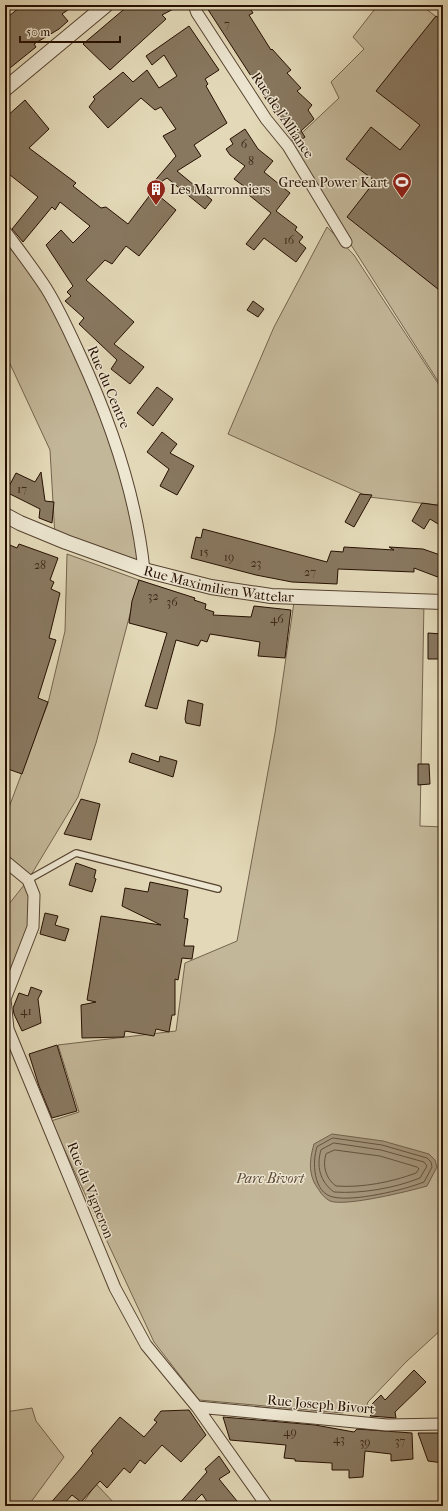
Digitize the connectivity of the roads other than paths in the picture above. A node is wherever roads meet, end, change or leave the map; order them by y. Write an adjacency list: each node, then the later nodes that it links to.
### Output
1 (106, 5): 3 (street)
2 (194, 5): 5 (street, Rue de l'Alliance)
3 (5, 89)
4 (5, 231): 7 (street, Rue du Centre)
5 (346, 242)
6 (5, 515): 7 (street, Rue Maximilien Wattelar)
7 (144, 570): 8 (street, Rue Maximilien Wattelar)
8 (443, 602)
9 (5, 861): 10 (street)
10 (28, 880): 11 (lane); 12 (street, Rue du Vigneron)
11 (218, 889)
12 (197, 1407): 13 (street, Rue Joseph Bivort); 14 (street, Rue du Vigneron)
13 (443, 1424)
14 (267, 1506)

